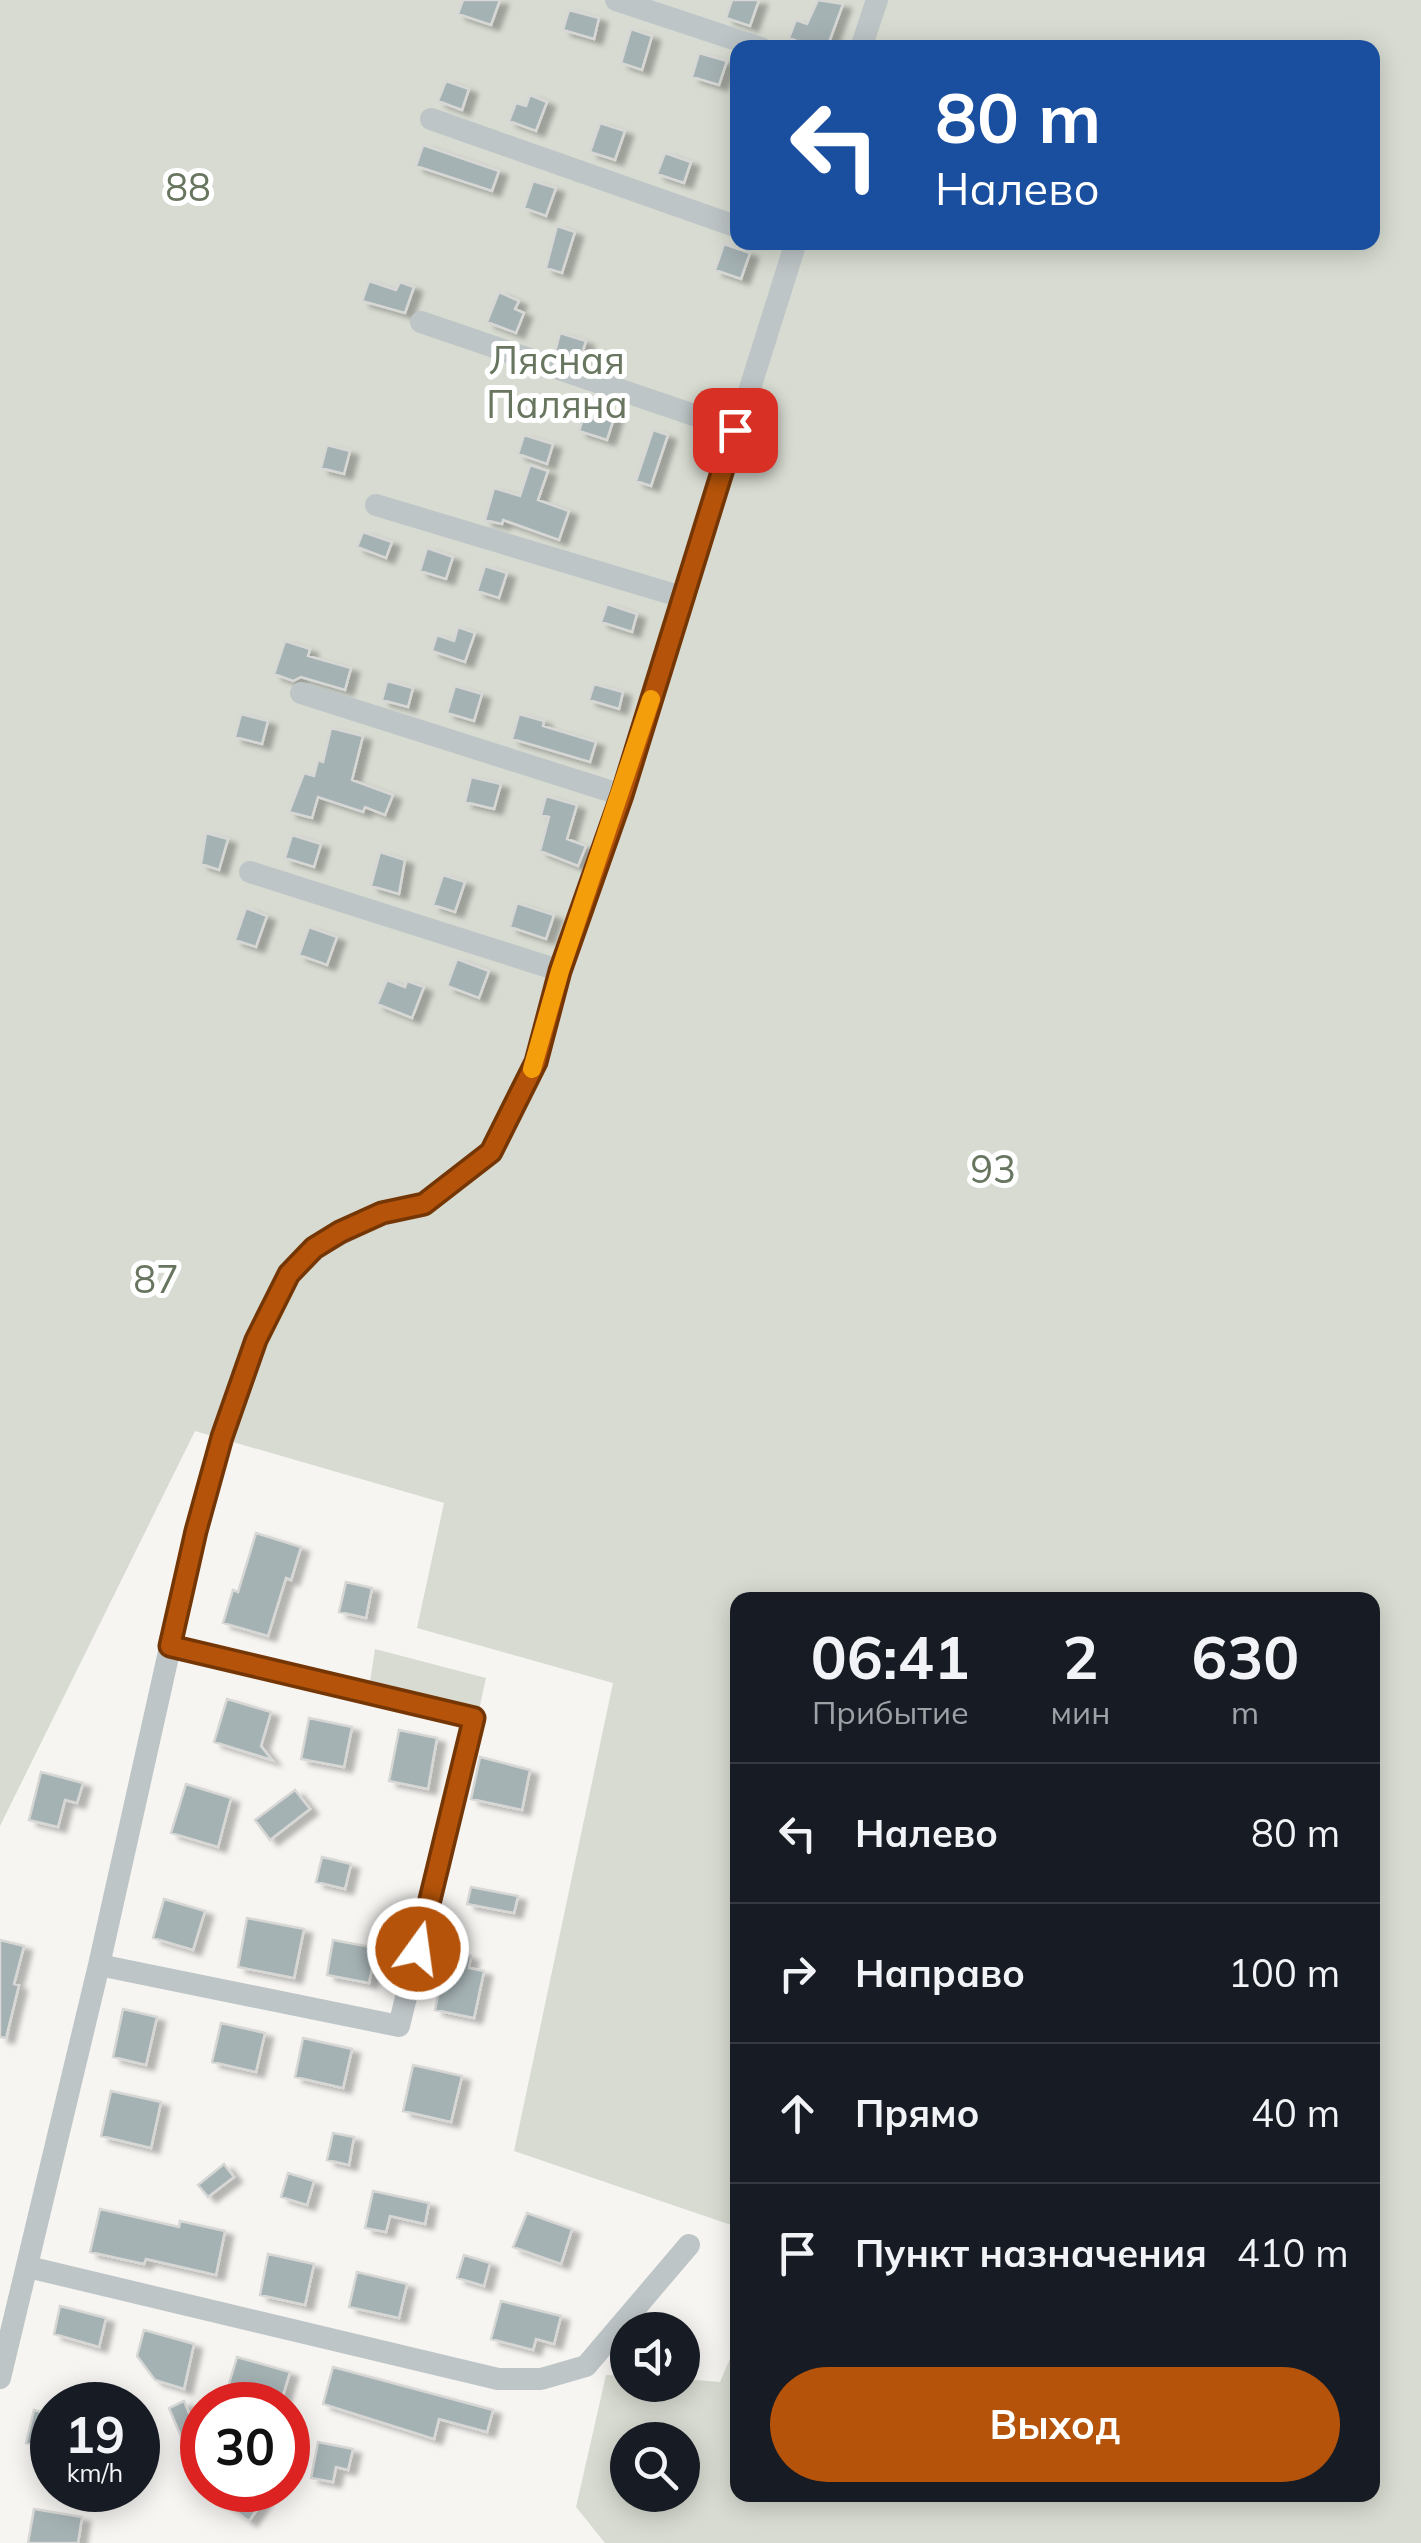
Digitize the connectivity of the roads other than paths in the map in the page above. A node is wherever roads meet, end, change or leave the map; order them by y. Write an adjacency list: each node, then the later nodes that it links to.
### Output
1 (616, 0): 3 (street)
2 (876, 0): 4 (street)
3 (737, 40)
4 (864, 40)
5 (431, 119): 6 (street)
6 (730, 224)
7 (789, 250): 9 (street)
8 (421, 322): 9 (street)
9 (735, 430): 11 (street)
10 (376, 505): 11 (street)
11 (682, 596): 13 (street)
12 (301, 693): 13 (street)
13 (622, 795): 15 (street)
14 (250, 872): 15 (street)
15 (560, 971): 16 (street)
16 (170, 1646): 17 (street); 17 (street)
17 (99, 1964): 19 (street)
18 (688, 2244): 19 (street)
19 (28, 2267): 20 (street)
20 (0, 2378)

